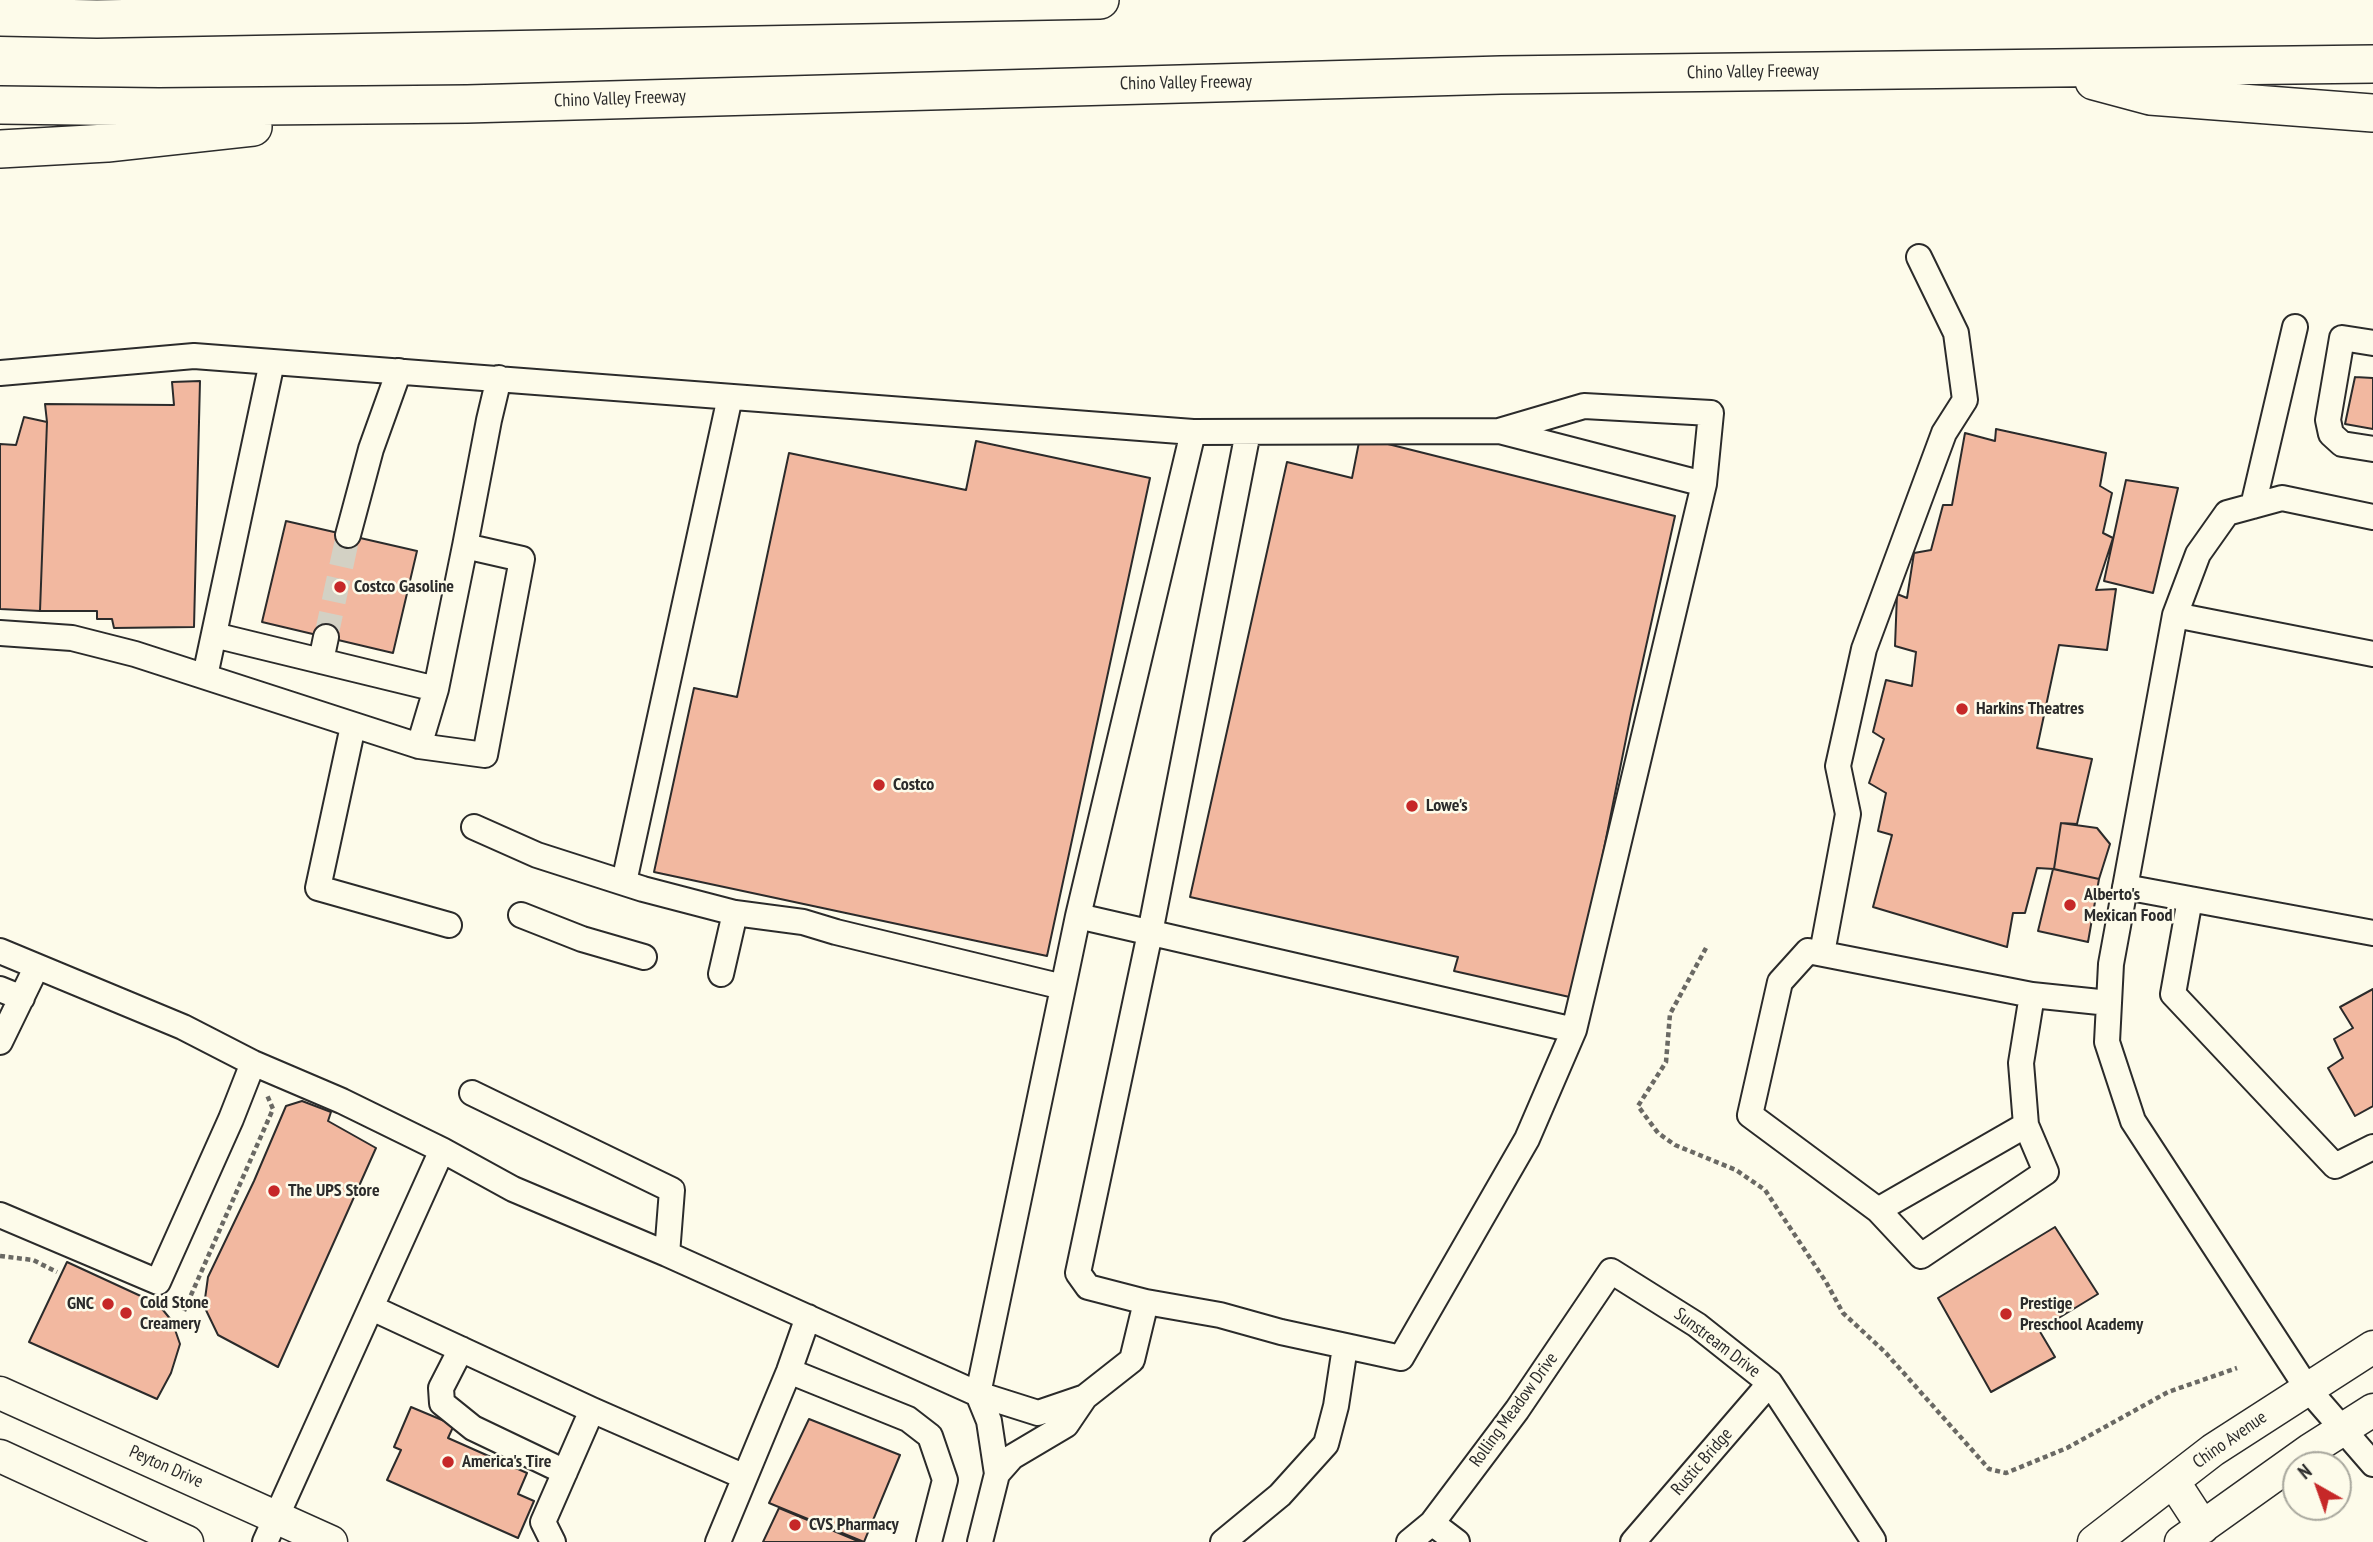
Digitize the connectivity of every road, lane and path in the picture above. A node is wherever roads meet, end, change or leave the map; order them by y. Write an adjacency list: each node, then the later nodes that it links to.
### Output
1 (326, 0): 4 (highway)
2 (1090, 0): 3 (highway); 4 (highway)
3 (1100, 0)
4 (439, 11): 5 (highway)
5 (0, 17)
6 (2373, 64): 7 (highway, Chino Valley Freeway)
7 (2049, 70): 8 (highway, Chino Valley Freeway); 10 (highway)
8 (467, 104): 9 (highway, Chino Valley Freeway); 11 (highway)
9 (0, 105)
10 (2373, 113)
11 (0, 149)
12 (1919, 257): 49 (street)
13 (2295, 327): 25 (street)
14 (2373, 343): 23 (street)
15 (272, 362): 16 (street); 17 (street); 31 (street)
16 (399, 371): 18 (street); 27 (street)
17 (0, 373)
18 (499, 378): 19 (street); 28 (street)
19 (730, 397): 21 (street); 38 (street)
20 (1499, 431): 22 (street); 24 (street); 24 (street)
21 (1193, 432): 22 (street); 43 (street)
22 (1248, 432): 45 (street)
23 (2373, 449)
24 (1704, 484): 57 (street)
25 (2253, 506): 26 (street); 29 (street)
26 (2373, 517)
27 (348, 535)
28 (465, 546): 34 (street); 36 (street)
29 (2175, 615): 32 (street); 39 (street)
30 (0, 633): 33 (street)
31 (214, 635): 33 (street); 34 (street)
32 (2373, 654)
33 (205, 676): 35 (street)
34 (436, 689): 36 (street)
35 (353, 726): 36 (street); 44 (street)
36 (419, 746)
37 (474, 827): 38 (street)
38 (624, 882): 41 (street)
39 (2125, 887): 40 (street); 56 (street)
40 (2190, 899): 46 (street); 62 (street)
41 (735, 913): 52 (street); 53 (street)
42 (521, 915): 50 (street)
43 (1078, 916): 45 (street); 53 (street)
44 (449, 926)
45 (1150, 933): 57 (street); 70 (street)
46 (2373, 933)
47 (1706, 948): 76 (path)
48 (0, 951): 51 (street)
49 (1822, 953): 55 (street); 64 (street)
50 (644, 957)
51 (36, 968): 54 (street); 59 (street)
52 (721, 974)
53 (1063, 987): 81 (street)
54 (11, 993): 58 (street)
55 (2032, 995): 56 (street); 61 (street)
56 (2109, 1003): 79 (street)
57 (1574, 1030): 73 (street)
58 (0, 1042)
59 (253, 1063): 63 (street); 65 (street)
60 (472, 1093): 66 (street)
61 (2026, 1125): 64 (street); 64 (street)
62 (2373, 1147)
63 (442, 1150): 66 (street); 71 (street)
64 (1878, 1210)
65 (0, 1214)
66 (667, 1254): 72 (street)
67 (0, 1256): 69 (path)
68 (1611, 1271): 78 (street, Sunstream Drive); 92 (street, Rolling Meadow Drive)
69 (57, 1272)
70 (1146, 1302): 73 (street); 82 (street)
71 (372, 1308): 75 (street); 93 (street)
72 (808, 1317): 77 (street); 81 (street)
73 (1345, 1347): 102 (street)
74 (2373, 1347): 79 (main road, Chino Avenue)
75 (461, 1349): 83 (street); 88 (street)
76 (2237, 1368)
77 (789, 1371): 90 (street); 100 (street)
78 (1770, 1383): 95 (street, Sunstream Drive); 105 (street, Rustic Bridge)
79 (2307, 1388): 85 (street); 91 (main road, Chino Avenue)
80 (0, 1393): 93 (main road, Peyton Drive)
81 (978, 1394): 82 (street); 89 (street)
82 (1085, 1397): 89 (street)
83 (592, 1410): 88 (street); 90 (street)
84 (2373, 1410): 85 (main road)
85 (2342, 1429): 87 (street); 94 (main road)
86 (0, 1456): 96 (main road)
87 (2373, 1464)
88 (565, 1472): 98 (street)
89 (997, 1474): 101 (street)
90 (745, 1477): 99 (street)
91 (2173, 1481): 94 (main road); 106 (main road, Chino Avenue)
92 (1432, 1523): 103 (street, Rolling Meadow Drive); 104 (street)
93 (270, 1529): 97 (main road, Peyton Drive)
94 (2199, 1537)
95 (1873, 1541)
96 (187, 1542)
97 (331, 1542)
98 (553, 1542)
99 (719, 1542)
100 (929, 1542)
101 (980, 1542)
102 (1223, 1542)
103 (1409, 1542)
104 (1457, 1542)
105 (1633, 1542)
106 (2094, 1542)

